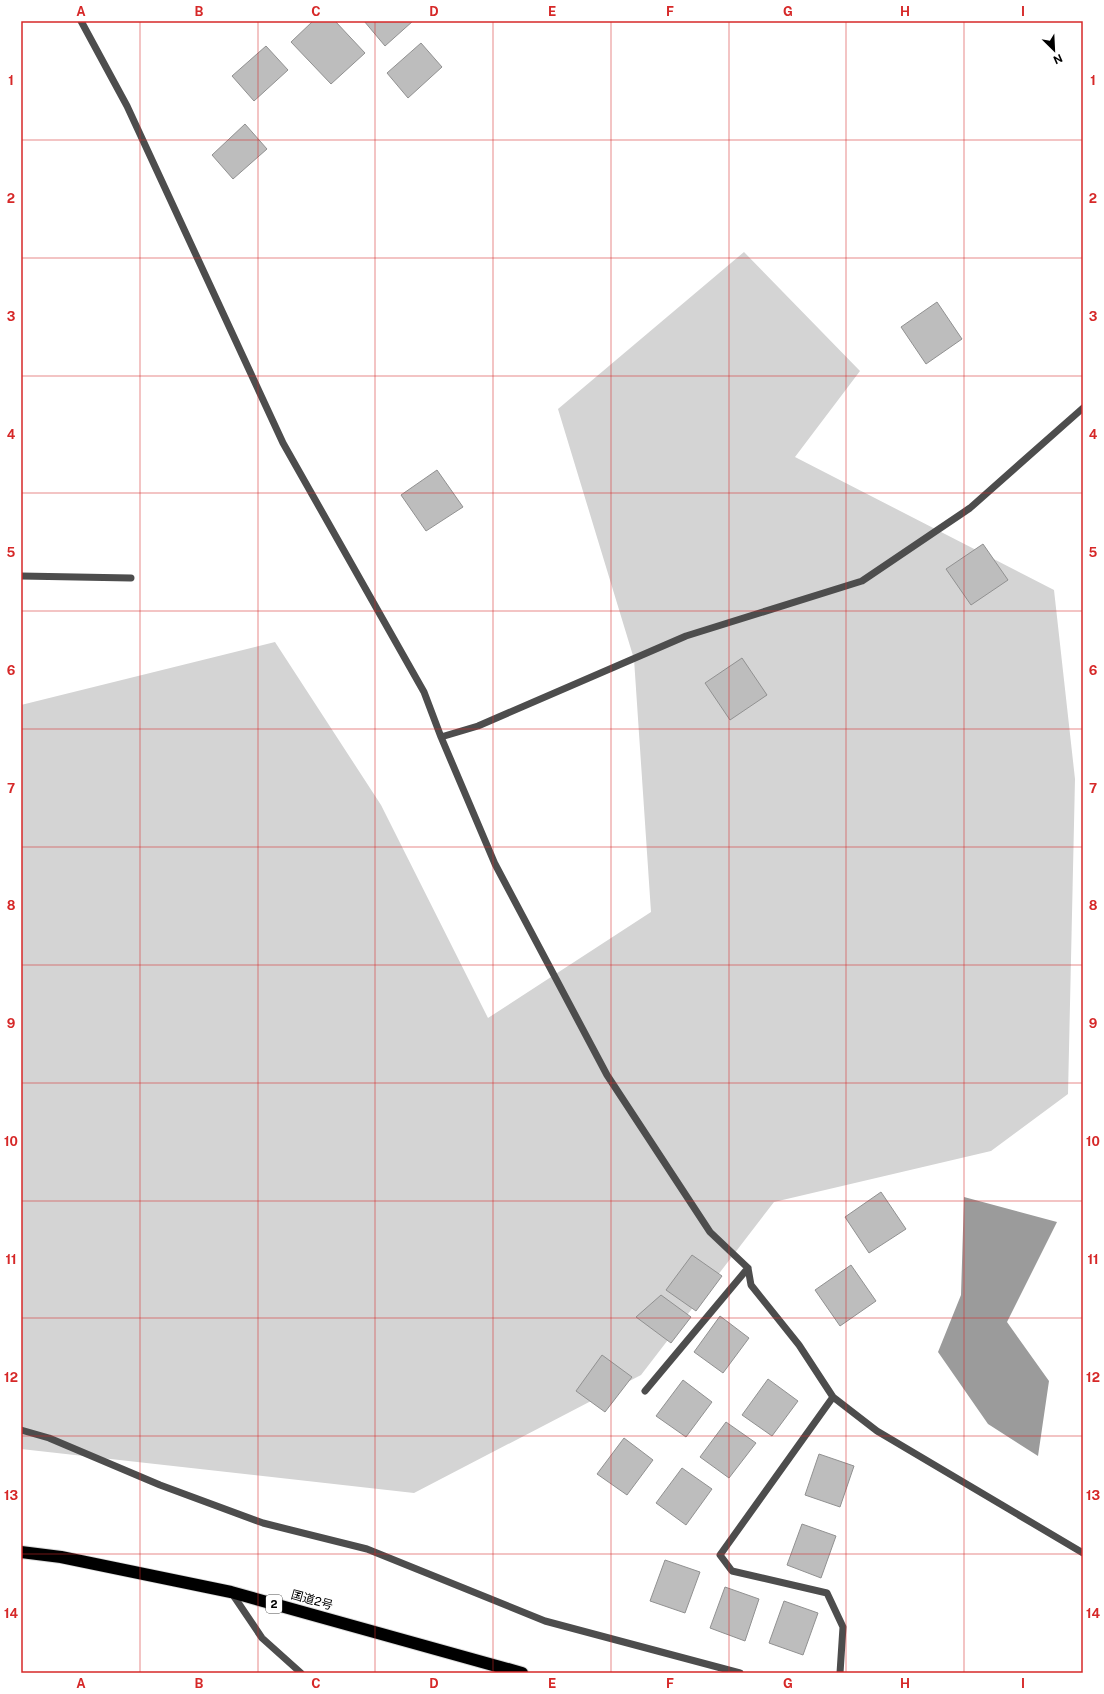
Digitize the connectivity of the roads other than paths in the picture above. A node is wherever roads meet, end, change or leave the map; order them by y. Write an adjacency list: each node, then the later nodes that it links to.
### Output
1 (81, 21): 5 (street)
2 (1083, 408): 5 (street)
3 (21, 576): 4 (street)
4 (131, 578)
5 (441, 737): 6 (street)
6 (748, 1268): 7 (street); 8 (street)
7 (645, 1391)
8 (833, 1397): 11 (street); 16 (street)
9 (21, 1430): 15 (street)
10 (21, 1552): 12 (highway, 国道2号 / 2)
11 (1083, 1553)
12 (231, 1592): 13 (street); 14 (highway, 国道2号 / 2)
13 (301, 1673)
14 (522, 1673)
15 (740, 1673)
16 (840, 1673)

